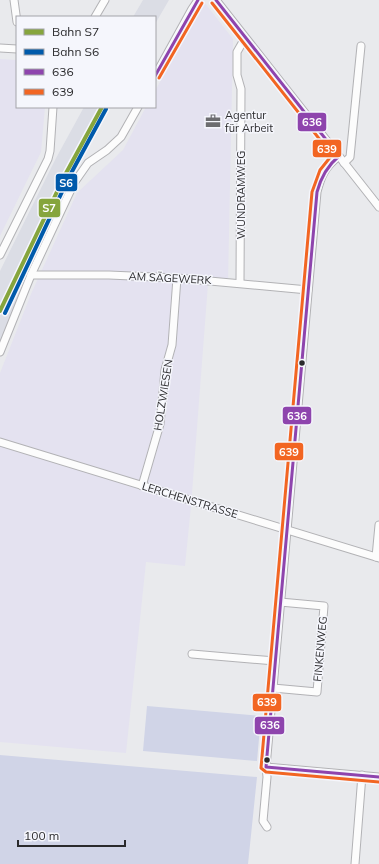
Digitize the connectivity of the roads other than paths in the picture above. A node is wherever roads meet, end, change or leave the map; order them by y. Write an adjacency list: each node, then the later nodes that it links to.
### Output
1 (14, 0): 5 (street)
2 (106, 0): 6 (street)
3 (198, 0): 11 (street)
4 (216, 0): 7 (street)
5 (16, 16)
6 (96, 16)
7 (245, 38): 14 (street); 20 (street, WUNDRAMWEG)
8 (361, 46): 15 (street)
9 (0, 48): 10 (street)
10 (16, 49)
11 (156, 74)
12 (53, 108): 17 (street)
13 (137, 108): 18 (street)
14 (339, 156): 15 (street); 21 (street)
15 (344, 163): 16 (street)
16 (379, 207)
17 (0, 255)
18 (32, 275): 19 (street, AM SÄGEWERK); 22 (street)
19 (178, 278): 20 (street, AM SÄGEWERK); 24 (street, HOLZWIESEN)
20 (240, 283): 21 (street, AM SÄGEWERK)
21 (308, 290): 26 (street)
22 (0, 352)
23 (0, 442): 24 (street, LERCHENSTRASSE)
24 (142, 486): 26 (street, LERCHENSTRASSE)
25 (379, 524): 27 (street)
26 (287, 530): 27 (street, LERCHENSTRASSE); 28 (street)
27 (377, 558)
28 (280, 602): 30 (street); 31 (street, FINKENWEG)
29 (192, 654): 30 (street)
30 (275, 661): 31 (street)
31 (273, 688): 32 (street)
32 (266, 767): 33 (street); 35 (street)
33 (362, 776): 34 (street); 36 (street)
34 (379, 777)
35 (267, 827)
36 (355, 864)

